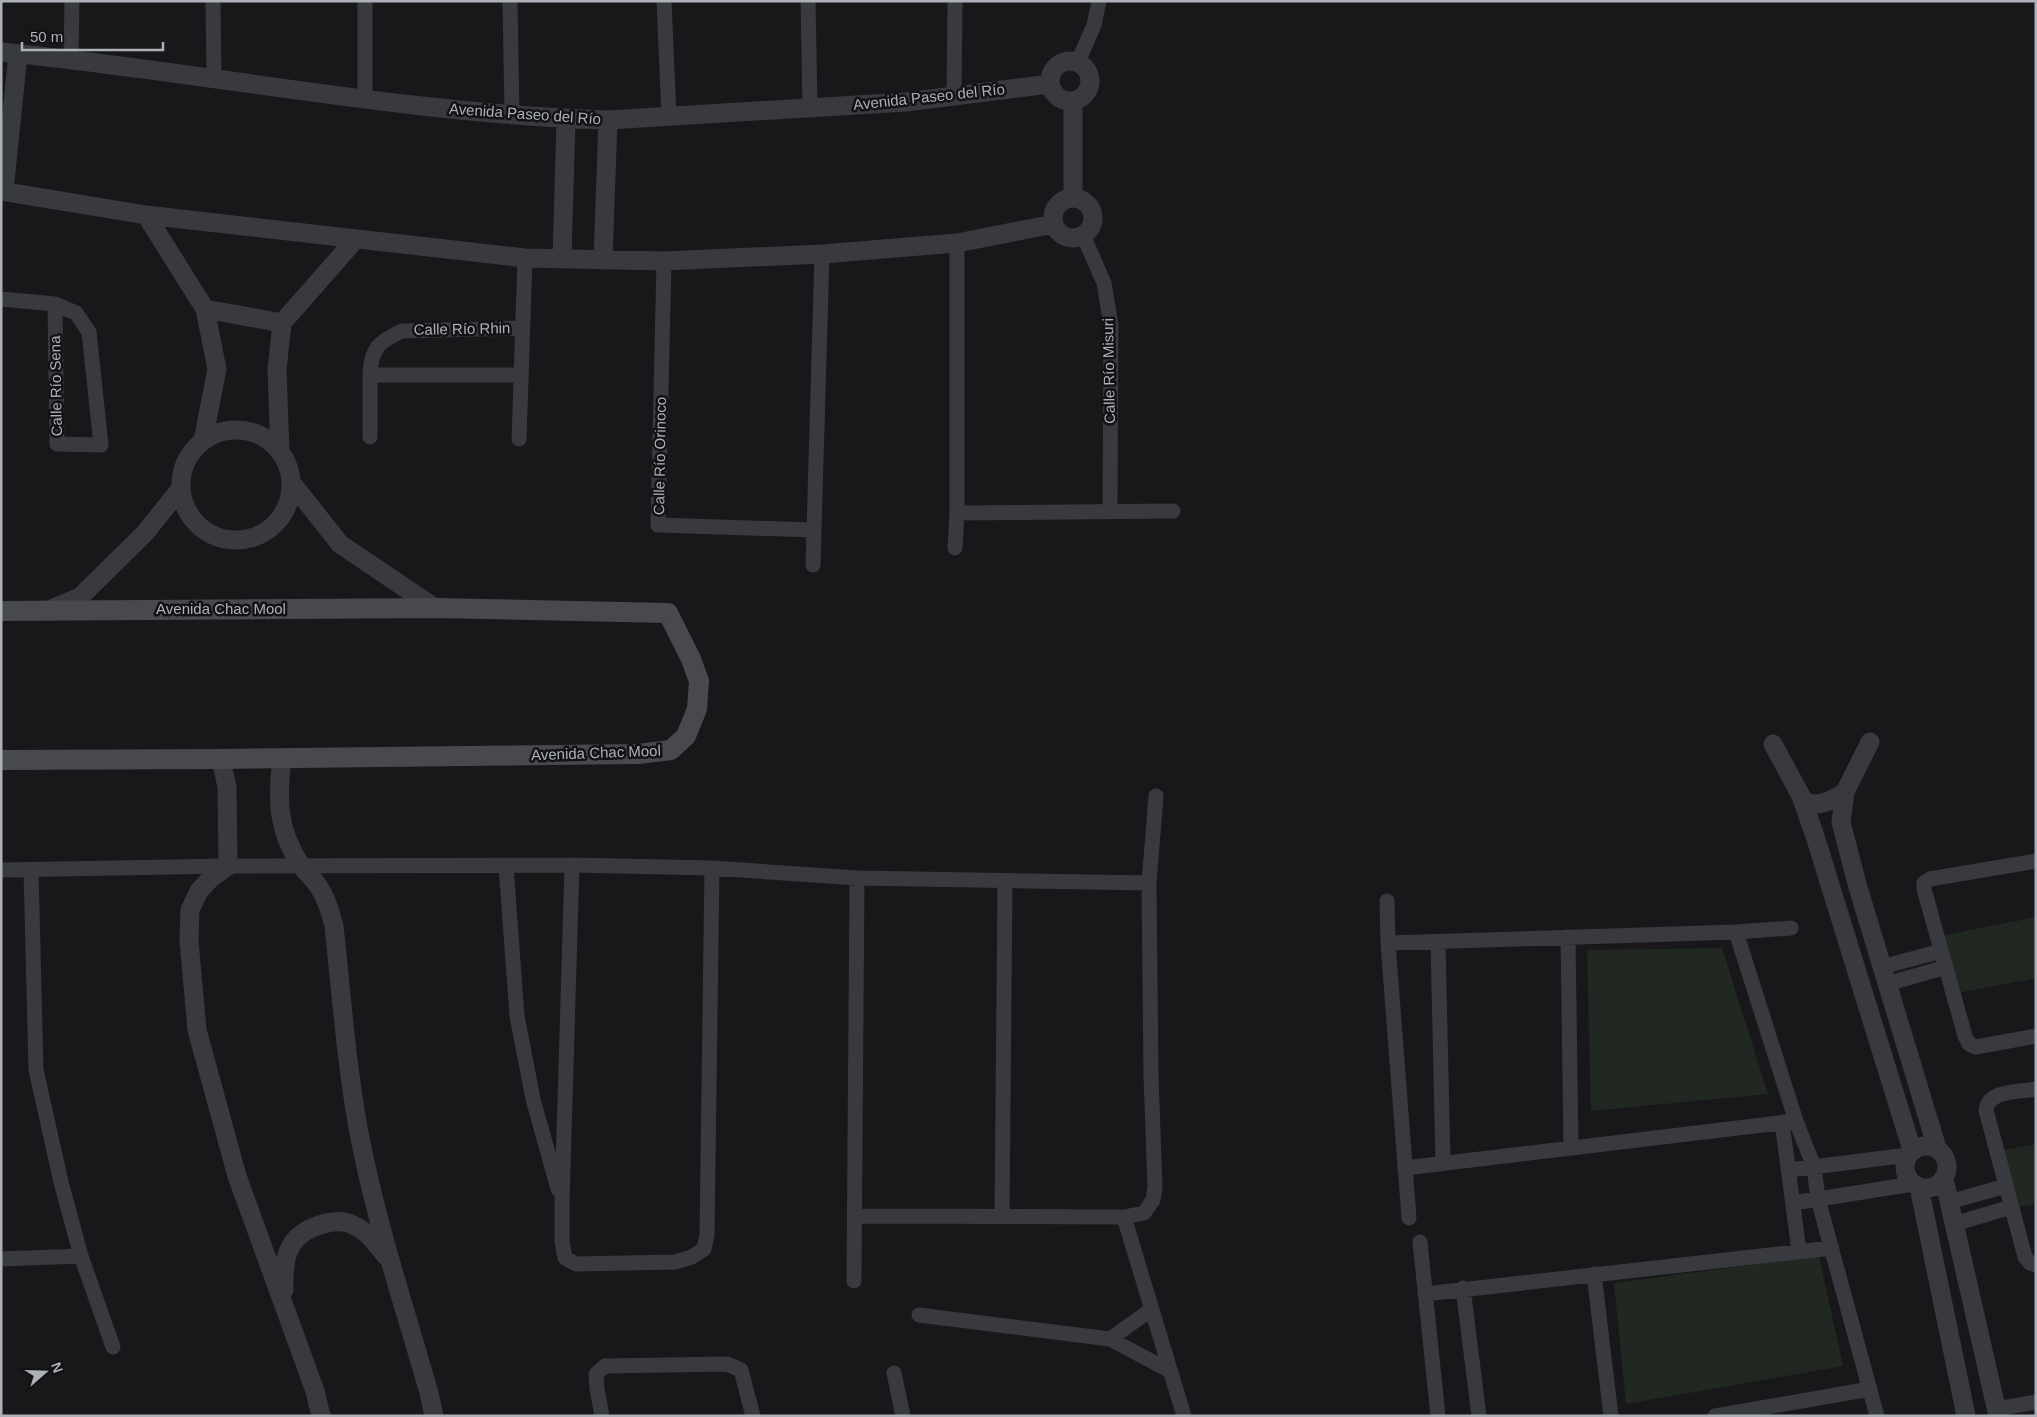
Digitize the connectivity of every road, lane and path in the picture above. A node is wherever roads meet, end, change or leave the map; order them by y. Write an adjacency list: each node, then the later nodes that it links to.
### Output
1 (72, 1): 10 (street)
2 (213, 1): 12 (street)
3 (365, 1): 15 (street)
4 (510, 1): 18 (street)
5 (664, 1): 19 (street)
6 (808, 1): 17 (street)
7 (955, 1): 14 (street)
8 (1099, 1): 11 (street)
9 (10, 53): 10 (street, Avenida Paseo del Río); 22 (street)
10 (71, 61): 12 (street, Avenida Paseo del Río)
11 (1078, 62): 13 (street); 16 (street)
12 (214, 79): 15 (street, Avenida Paseo del Río)
13 (1050, 84): 14 (street, Avenida Paseo del Río); 16 (street)
14 (954, 96): 17 (street, Avenida Paseo del Río)
15 (365, 98): 18 (street, Avenida Paseo del Río)
16 (1073, 101): 23 (street)
17 (810, 108): 19 (street, Avenida Paseo del Río)
18 (512, 114): 20 (street, Avenida Paseo del Río)
19 (669, 116): 21 (street, Avenida Paseo del Río)
20 (566, 119): 21 (street, Avenida Paseo del Río); 31 (street)
21 (608, 120): 32 (street)
22 (2, 191): 24 (street)
23 (1073, 198): 25 (street); 26 (street)
24 (146, 215): 27 (street); 36 (street)
25 (1054, 224): 26 (street); 28 (street)
26 (1083, 235): 48 (street, Calle Río Misuri)
27 (355, 240): 30 (street); 37 (street)
28 (957, 243): 29 (street); 49 (street)
29 (822, 254): 33 (street); 50 (street)
30 (525, 258): 31 (street); 38 (street, Calle Río Rhin)
31 (562, 259): 32 (street)
32 (603, 260): 33 (street)
33 (664, 261): 50 (street, Calle Río Orinoco)
34 (1, 299): 35 (street, Calle Río Sena)
35 (54, 304): 35 (street, Calle Río Sena)
36 (205, 309): 37 (street); 43 (street)
37 (282, 323): 44 (street)
38 (523, 328): 39 (street, Calle Río Rhin); 40 (street, Calle Río Rhin)
39 (522, 374): 40 (street); 42 (street, Calle Río Rhin)
40 (370, 375): 41 (street, Calle Río Rhin)
41 (370, 437)
42 (519, 439)
43 (203, 441): 44 (street); 46 (street)
44 (280, 452): 45 (street)
45 (291, 482): 46 (street); 53 (street)
46 (181, 488): 54 (street)
47 (1173, 511): 48 (street)
48 (1110, 512): 49 (street)
49 (957, 513): 51 (street)
50 (814, 530): 52 (street)
51 (955, 548)
52 (813, 565)
53 (436, 608): 54 (main road, Avenida Chac Mool); 58 (main road, Avenida Chac Mool)
54 (49, 610): 55 (main road, Avenida Chac Mool)
55 (1, 611)
56 (1870, 742): 61 (street)
57 (1773, 744): 63 (street)
58 (282, 758): 59 (main road, Avenida Chac Mool); 68 (street)
59 (221, 759): 60 (main road, Avenida Chac Mool); 66 (street)
60 (1, 760)
61 (1846, 792): 63 (street); 75 (street)
62 (1156, 796): 74 (street)
63 (1802, 800): 76 (street)
64 (2036, 861): 83 (street)
65 (572, 865): 67 (street); 69 (street); 100 (street)
66 (228, 866): 68 (street); 71 (street); 120 (street)
67 (506, 866): 68 (street); 100 (street)
68 (302, 867): 114 (street)
69 (712, 868): 72 (street); 100 (street)
70 (1, 870): 71 (street)
71 (31, 870): 112 (street)
72 (858, 878): 73 (street); 104 (street)
73 (1005, 882): 74 (street); 105 (street)
74 (1149, 883): 106 (street)
75 (1857, 884): 76 (street); 85 (street)
76 (1830, 888): 91 (street)
77 (1387, 900): 82 (street)
78 (1791, 928): 79 (street)
79 (1736, 932): 80 (street); 88 (street)
80 (1568, 937): 81 (street); 89 (street)
81 (1438, 942): 82 (street); 92 (street)
82 (1388, 943): 94 (street)
83 (1941, 951): 84 (street); 85 (street)
84 (1946, 967): 85 (street); 86 (street)
85 (1885, 976): 90 (street)
86 (2036, 1036)
87 (2036, 1089): 98 (street)
88 (1789, 1121): 89 (street); 93 (street); 95 (street)
89 (1571, 1148): 92 (street)
90 (1937, 1148): 91 (street); 96 (street)
91 (1910, 1153): 93 (street); 97 (street)
92 (1443, 1163): 94 (street)
93 (1814, 1167): 95 (street); 99 (street)
94 (1405, 1168): 107 (street)
95 (1789, 1170): 102 (street)
96 (1944, 1179): 97 (street); 101 (street)
97 (1916, 1186): 99 (street); 141 (street)
98 (2006, 1186): 101 (street); 103 (street)
99 (1818, 1199): 102 (street); 110 (street)
100 (562, 1202)
101 (1949, 1202): 108 (street)
102 (1793, 1203): 111 (street)
103 (2011, 1207): 108 (street); 115 (street)
104 (856, 1216): 105 (street); 117 (street)
105 (1002, 1217): 106 (street)
106 (1124, 1217): 121 (street)
107 (1410, 1218)
108 (1954, 1224): 129 (street)
109 (1420, 1242): 119 (street)
110 (1832, 1248): 111 (street); 127 (street)
111 (1799, 1252): 116 (street)
112 (81, 1256): 113 (street); 124 (street)
113 (1, 1259)
114 (392, 1264): 120 (street); 131 (street)
115 (2036, 1265)
116 (1594, 1274): 118 (street); 138 (street)
117 (854, 1281)
118 (1463, 1288): 119 (street); 137 (street)
119 (1425, 1294): 136 (street)
120 (285, 1308): 130 (street)
121 (1152, 1309): 123 (street); 125 (street)
122 (919, 1315): 123 (street)
123 (1110, 1339): 125 (street)
124 (113, 1348)
125 (1170, 1370): 135 (street)
126 (894, 1373): 134 (street)
127 (1870, 1389): 139 (street); 140 (street)
128 (2036, 1402): 129 (street)
129 (1997, 1412)
130 (321, 1416)
131 (434, 1416)
132 (602, 1416): 133 (street)
133 (753, 1416)
134 (902, 1416)
135 (1184, 1416)
136 (1438, 1416)
137 (1480, 1416)
138 (1611, 1416)
139 (1715, 1416)
140 (1877, 1416)
141 (1966, 1416)

